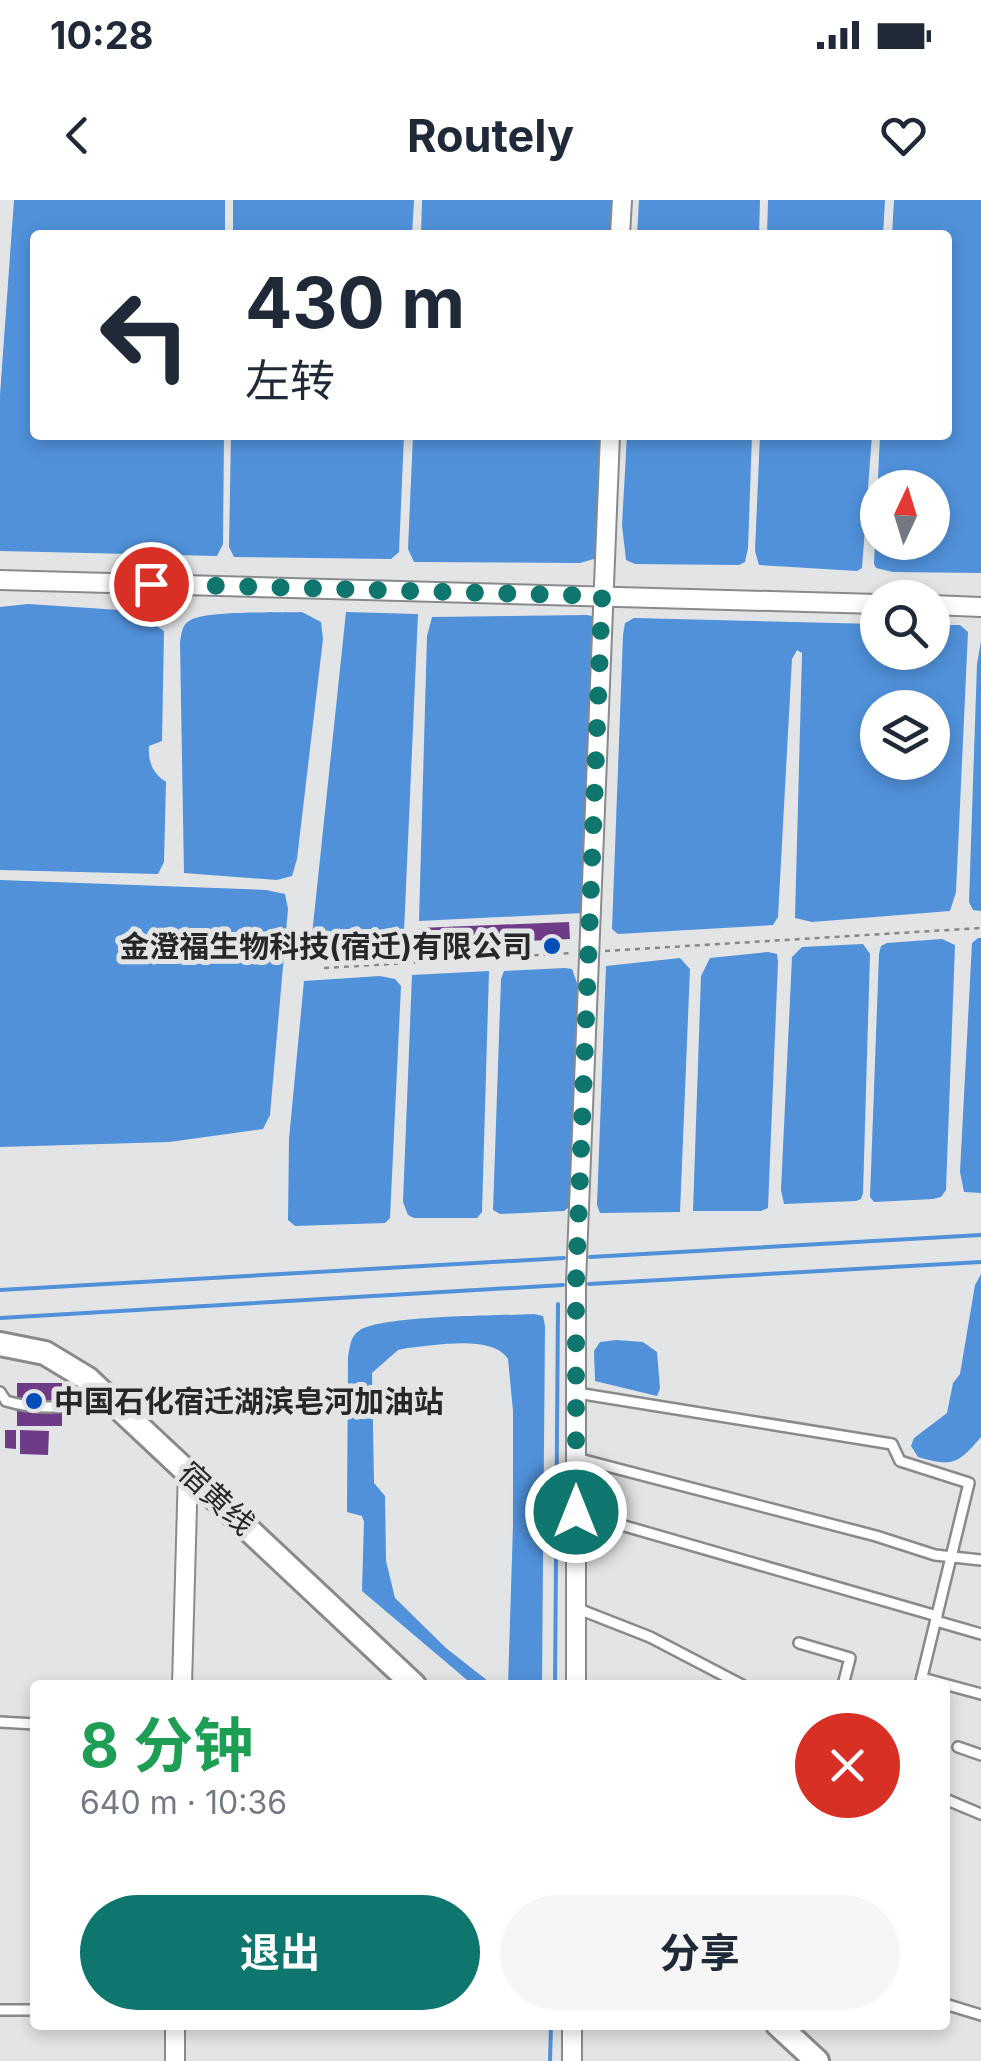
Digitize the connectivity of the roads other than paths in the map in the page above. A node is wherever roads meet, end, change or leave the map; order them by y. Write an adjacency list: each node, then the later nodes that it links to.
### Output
1 (622, 200): 2 (street)
2 (620, 230)
3 (610, 440): 5 (street)
4 (0, 580): 5 (street)
5 (602, 596): 6 (street); 11 (street)
6 (860, 603)
7 (950, 606): 8 (street)
8 (981, 607)
9 (0, 1344): 12 (main road, 宿黄线)
10 (0, 1392): 12 (lane)
11 (576, 1393): 13 (street); 16 (lane)
12 (106, 1396): 14 (main road, 宿黄线)
13 (576, 1458): 15 (street); 16 (lane)
14 (188, 1470): 22 (street); 23 (main road, 宿黄线)
15 (576, 1512): 18 (street); 19 (lane)
16 (950, 1558): 17 (lane); 19 (lane)
17 (981, 1560)
18 (576, 1608): 24 (street); 25 (lane)
19 (936, 1618): 20 (lane); 27 (lane)
20 (981, 1634)
21 (799, 1644): 26 (lane)
22 (182, 1680)
23 (409, 1680)
24 (576, 1680)
25 (732, 1680)
26 (843, 1680)
27 (921, 1680)
28 (950, 1688): 29 (lane)
29 (981, 1694)
30 (0, 1722): 31 (lane)
31 (30, 1724)
32 (958, 1747): 33 (lane)
33 (981, 1755)
34 (950, 1801): 35 (lane)
35 (981, 1814)
36 (950, 2006): 39 (lane)
37 (0, 2010): 38 (lane)
38 (30, 2010)
39 (981, 2015)
40 (176, 2030): 43 (street)
41 (572, 2030): 44 (street)
42 (802, 2034): 45 (main road)
43 (175, 2061)
44 (572, 2061)
45 (817, 2061)

